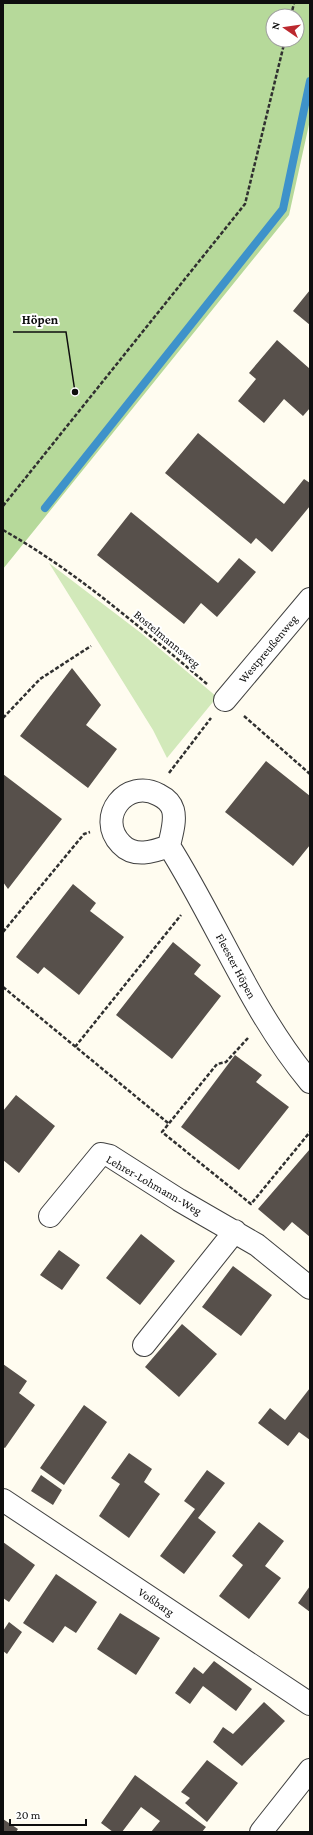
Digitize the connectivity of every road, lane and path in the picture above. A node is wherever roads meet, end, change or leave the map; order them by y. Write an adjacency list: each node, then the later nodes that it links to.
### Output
1 (283, 48): 2 (path)
2 (3, 506)
3 (3, 530): 6 (path, Bostelmannsweg)
4 (310, 599): 6 (street, Westpreußenweg)
5 (91, 646): 7 (path)
6 (225, 700): 8 (path, Bostelmannsweg); 9 (path)
7 (3, 718)
8 (310, 774)
9 (154, 792): 10 (street); 11 (street)
10 (111, 821): 11 (street); 13 (path)
11 (169, 846): 12 (street, Fleester Höpen)
12 (198, 894): 15 (street, Fleester Höpen); 16 (path)
13 (3, 932)
14 (3, 987): 16 (path)
15 (265, 1019): 17 (street, Fleester Höpen); 18 (path)
16 (75, 1047): 18 (path)
17 (310, 1082)
18 (168, 1122): 19 (path)
19 (310, 1132)
20 (50, 1216): 21 (street, Lehrer-Lohmann-Weg)
21 (235, 1231): 22 (street, Lehrer-Lohmann-Weg); 23 (street)
22 (310, 1288)
23 (144, 1346)
24 (3, 1500): 25 (street, Voßbarg)
25 (310, 1704)
26 (310, 1770): 27 (street)
27 (261, 1832)

